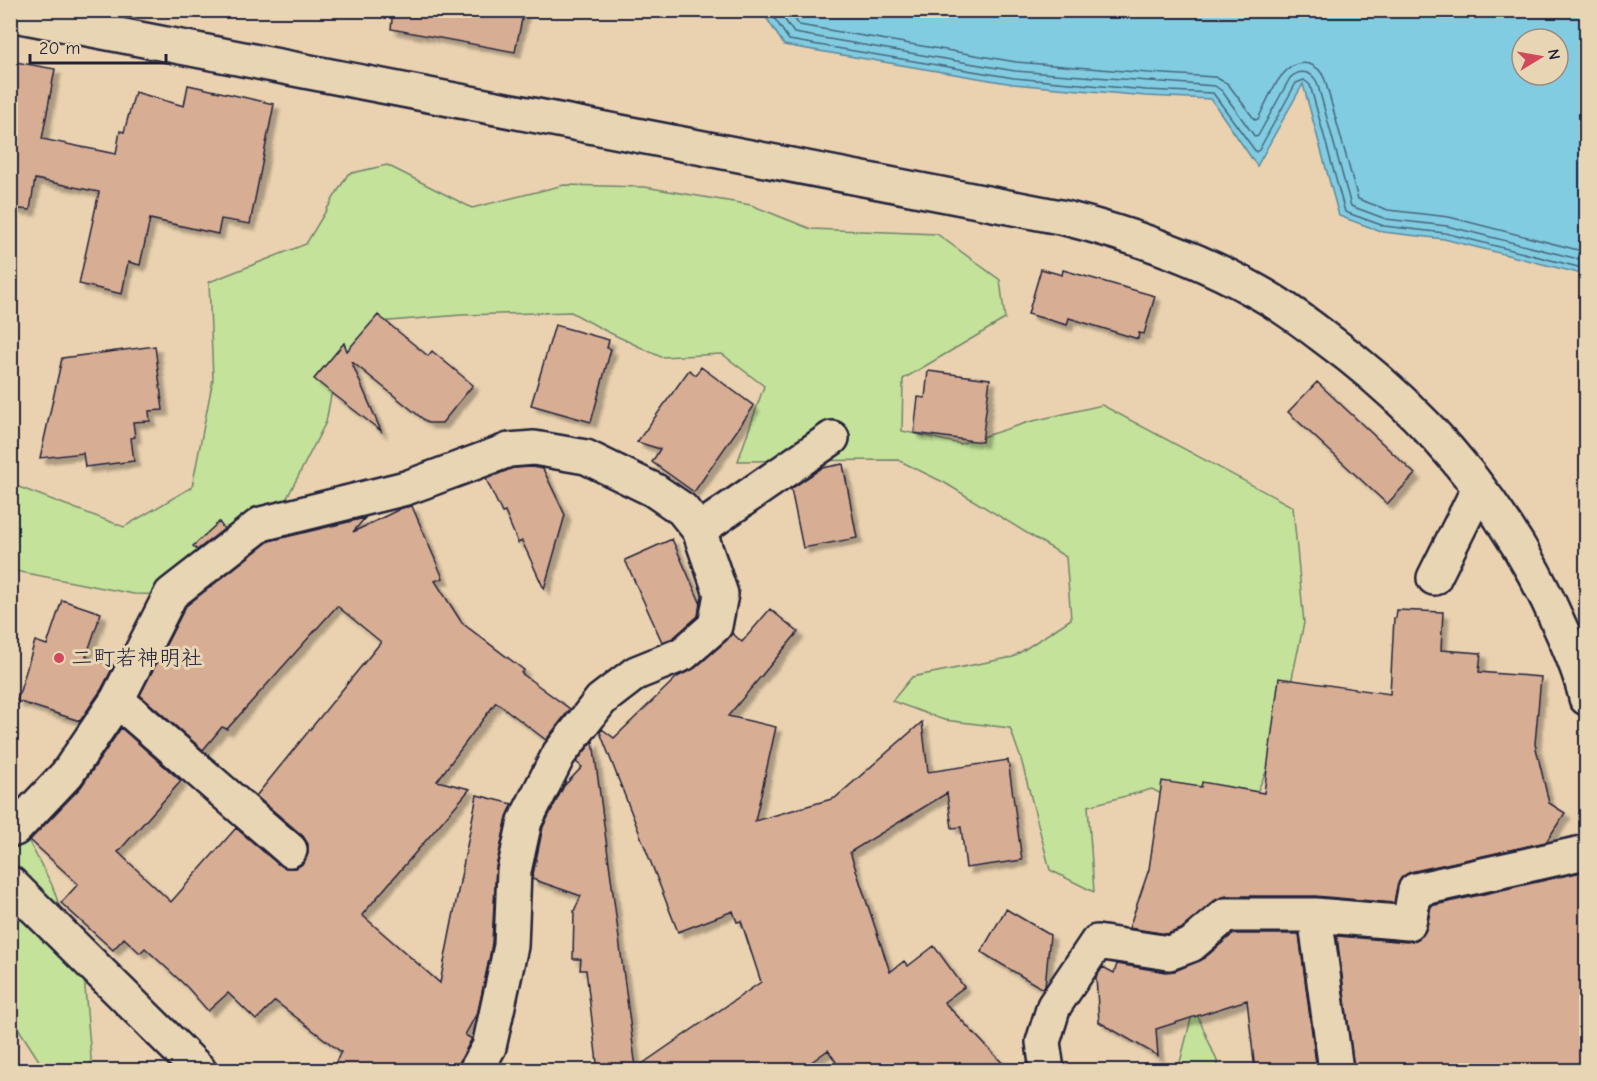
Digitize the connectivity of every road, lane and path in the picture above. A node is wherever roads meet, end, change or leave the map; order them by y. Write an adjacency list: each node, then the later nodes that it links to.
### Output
1 (10, 14): 3 (street)
2 (832, 438): 4 (street)
3 (1479, 488): 5 (street); 6 (street)
4 (699, 530): 7 (street); 14 (street)
5 (1434, 578)
6 (1587, 698)
7 (117, 700): 8 (street); 9 (street)
8 (15, 829)
9 (290, 850)
10 (1587, 852): 12 (street)
11 (10, 883): 13 (street)
12 (1315, 915): 15 (street); 16 (street)
13 (199, 1071)
14 (476, 1071)
15 (1047, 1071)
16 (1336, 1071)

